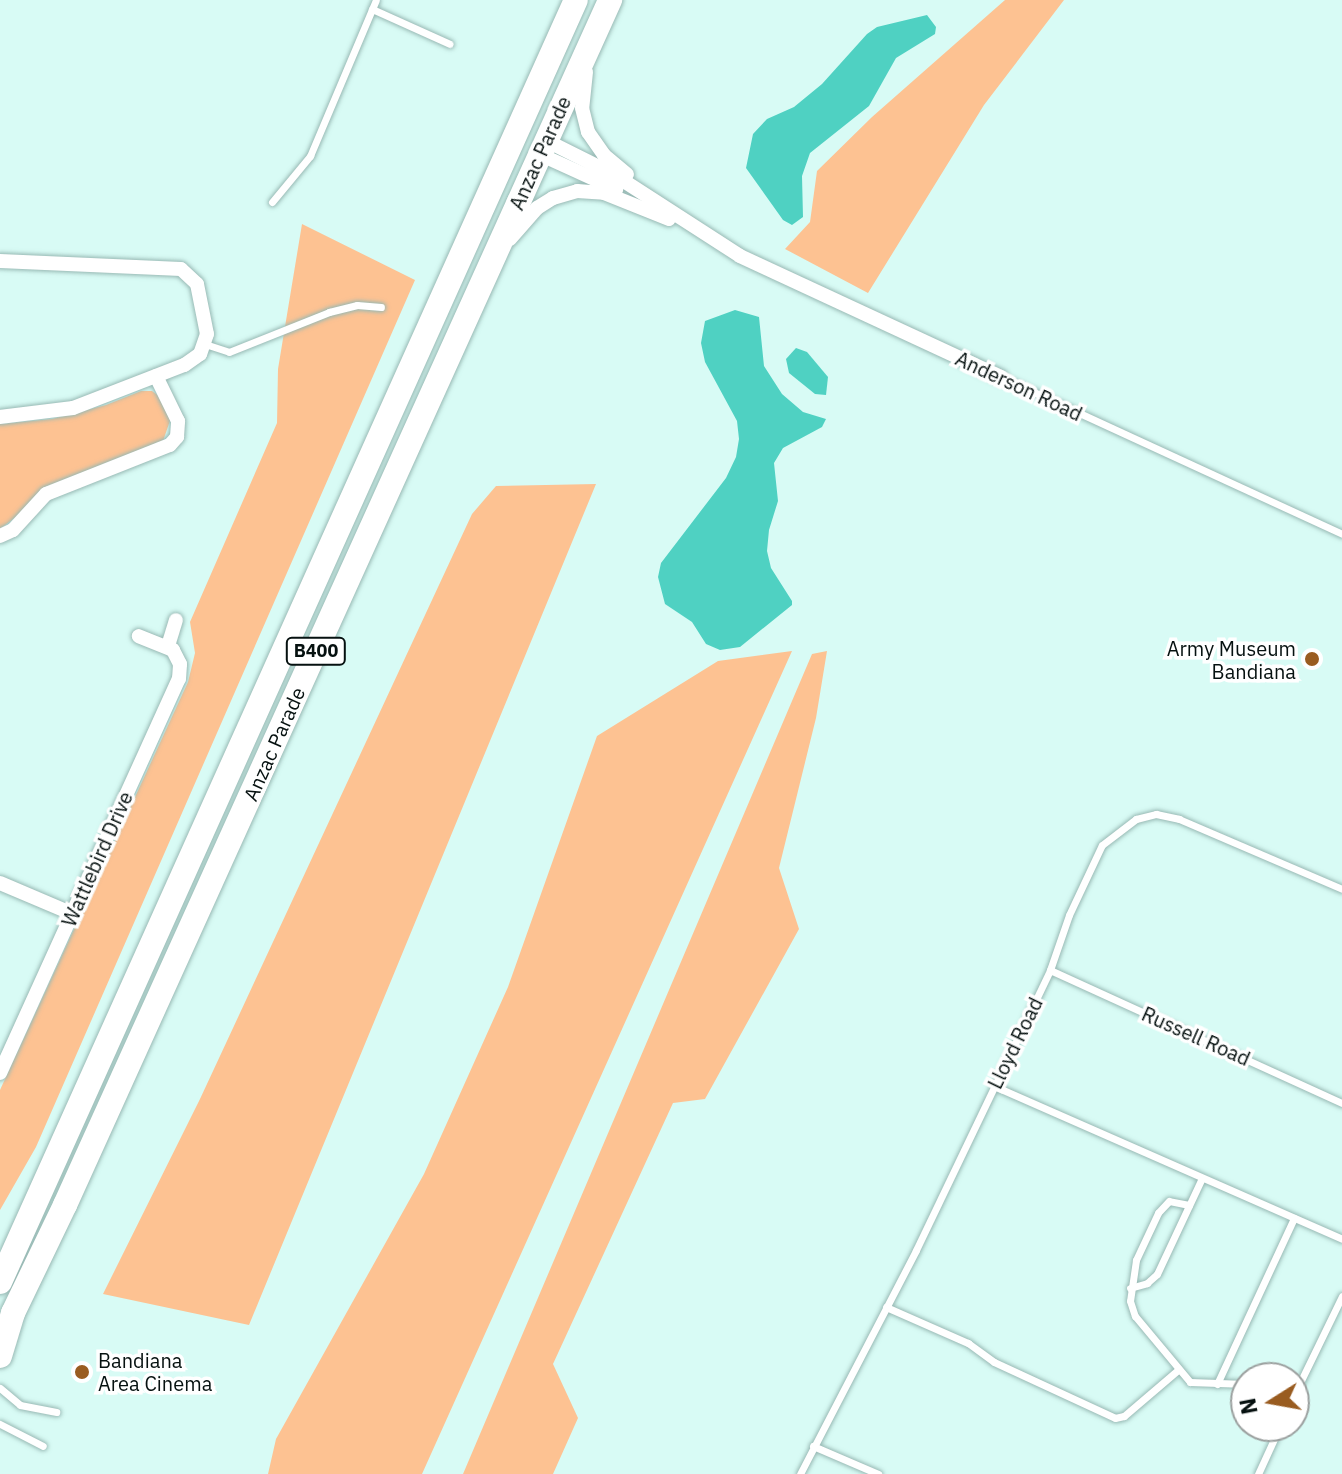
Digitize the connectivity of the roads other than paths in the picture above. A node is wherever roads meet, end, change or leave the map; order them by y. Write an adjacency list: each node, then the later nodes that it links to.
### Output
1 (376, 0): 4 (lane)
2 (576, 0): 7 (main road, Anzac Parade / B400)
3 (610, 0): 5 (main road, Anzac Parade / B400)
4 (372, 9): 6 (lane); 9 (lane)
5 (594, 35): 8 (main road, Anzac Parade / B400); 10 (street, Anderson Road)
6 (450, 44)
7 (515, 135): 8 (main road); 34 (main road, Anzac Parade / B400)
8 (542, 147): 10 (street, Anderson Road); 12 (main road, Anzac Parade / B400)
9 (272, 202)
10 (694, 228): 12 (street, Anderson Road); 16 (street, Anderson Road)
11 (0, 261): 14 (street)
12 (489, 267): 38 (main road, Anzac Parade / B400)
13 (381, 307): 14 (lane)
14 (205, 344): 15 (street)
15 (156, 376): 17 (street); 19 (street)
16 (1001, 377): 18 (lane, Anderson Road)
17 (0, 417)
18 (1342, 534)
19 (0, 536)
20 (176, 620): 22 (street)
21 (139, 636): 22 (street)
22 (168, 646): 25 (street, Wattlebird Drive)
23 (0, 883): 25 (street)
24 (1342, 889): 26 (lane, Lloyd Road)
25 (73, 914): 27 (street, Wattlebird Drive)
26 (1050, 970): 28 (lane, Lloyd Road); 29 (lane, Russell Road)
27 (0, 1073)
28 (994, 1086): 30 (lane); 37 (lane, Lloyd Road)
29 (1342, 1103)
30 (1202, 1178): 31 (lane); 32 (lane)
31 (1189, 1205): 35 (lane); 35 (lane)
32 (1294, 1218): 33 (lane); 41 (lane)
33 (1342, 1239)
34 (0, 1282)
35 (1130, 1288): 40 (lane)
36 (1342, 1296): 39 (lane)
37 (886, 1307): 40 (lane); 48 (lane, Lloyd Road)
38 (0, 1356)
39 (1308, 1362)
40 (1179, 1369): 41 (lane)
41 (1217, 1384): 42 (lane)
42 (1230, 1384)
43 (0, 1388): 44 (lane)
44 (56, 1412)
45 (0, 1424): 47 (lane)
46 (1273, 1442): 51 (lane)
47 (43, 1446)
48 (813, 1446): 49 (lane, Lloyd Road); 50 (lane)
49 (800, 1474)
50 (878, 1474)
51 (1258, 1474)

